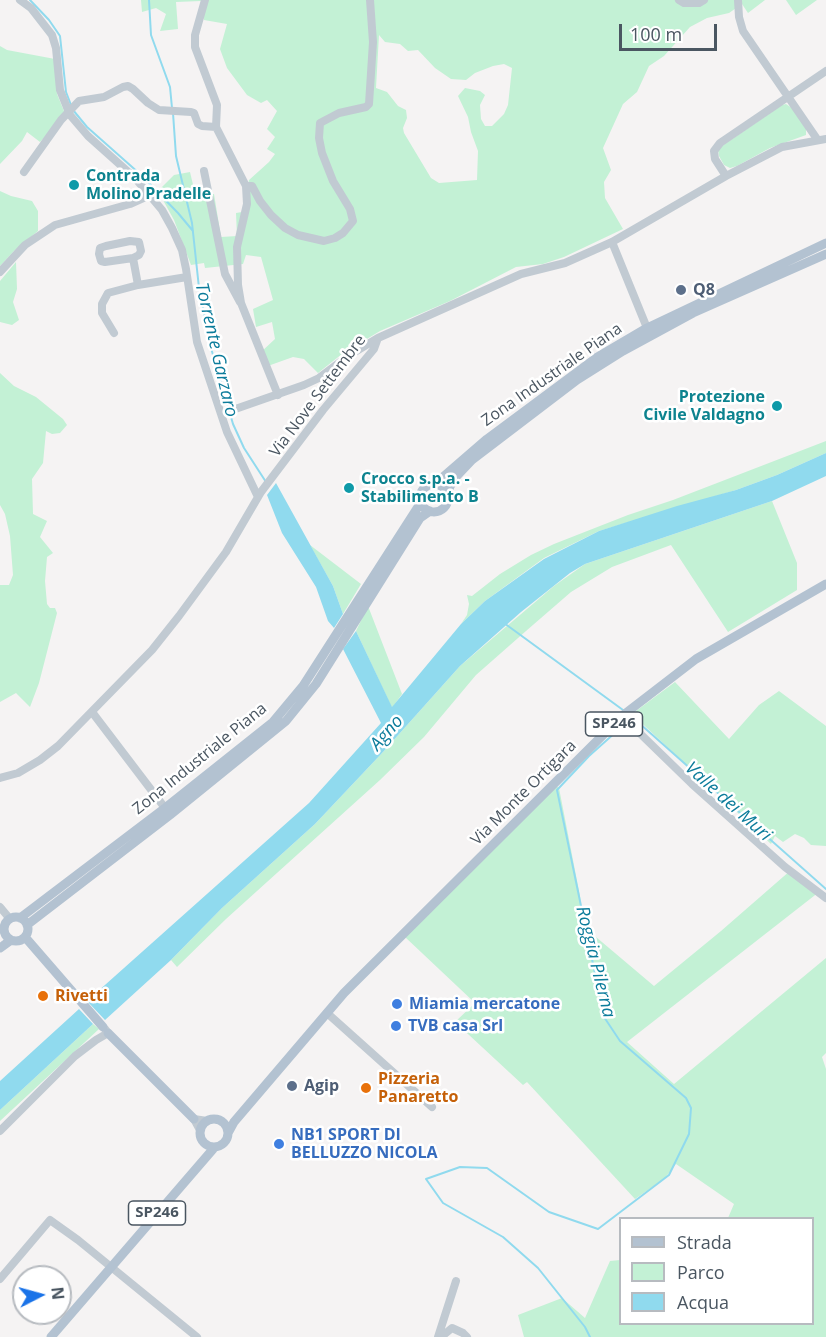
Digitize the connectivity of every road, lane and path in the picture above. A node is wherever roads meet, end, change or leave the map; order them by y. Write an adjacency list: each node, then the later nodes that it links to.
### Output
1 (20, 0): 9 (street)
2 (205, 0): 10 (street)
3 (370, 0): 16 (street)
4 (679, 0): 5 (street)
5 (704, 0)
6 (738, 0): 8 (street)
7 (826, 71): 8 (street)
8 (788, 97): 11 (street); 15 (street)
9 (68, 111): 10 (street); 14 (street); 17 (street)
10 (216, 127): 16 (street)
11 (817, 139): 12 (street, Via Nove Settembre); 15 (street, Via Nove Settembre)
12 (826, 139)
13 (204, 171): 25 (street)
14 (24, 172)
15 (726, 176): 18 (street, Via Nove Settembre)
16 (246, 186): 25 (street)
17 (150, 195): 22 (street); 23 (street)
18 (612, 242): 26 (street); 28 (street, Via Nove Settembre)
19 (826, 243): 26 (main road, Zona Industriale Piana)
20 (826, 254): 32 (main road, Zona Industriale Piana)
21 (133, 258): 21 (street); 24 (street)
22 (0, 272)
23 (187, 277): 24 (street); 30 (street)
24 (138, 285): 27 (street)
25 (241, 303): 29 (street)
26 (647, 328): 31 (main road, Zona Industriale Piana)
27 (114, 333)
28 (378, 338): 29 (street); 33 (street, Via Nove Settembre)
29 (278, 395): 30 (street)
30 (221, 414): 33 (street)
31 (435, 484): 32 (main road); 34 (main road)
32 (447, 492): 35 (main road)
33 (260, 495): 37 (street, Via Nove Settembre)
34 (420, 499): 35 (main road); 40 (main road, Zona Industriale Piana)
35 (430, 511): 43 (main road, Zona Industriale Piana)
36 (826, 584): 38 (main road, Via Monte Ortigara / SP246)
37 (92, 712): 39 (street, Via Nove Settembre); 40 (street)
38 (622, 716): 41 (street); 47 (main road, Via Monte Ortigara / SP246)
39 (0, 778)
40 (165, 808): 43 (main road, Zona Industriale Piana)
41 (826, 898)
42 (0, 907): 43 (street)
43 (19, 921): 44 (main road); 45 (main road)
44 (6, 937): 45 (main road); 46 (main road)
45 (25, 938): 48 (main road)
46 (0, 948)
47 (327, 1013): 49 (street); 53 (main road, Via Monte Ortigara / SP246)
48 (105, 1030): 50 (main road); 55 (street)
49 (432, 1107)
50 (194, 1119): 51 (street); 54 (street)
51 (207, 1121): 52 (main road); 54 (main road)
52 (221, 1121): 53 (main road); 56 (main road)
53 (234, 1122): 56 (main road, Via Monte Ortigara)
54 (200, 1130): 57 (main road)
55 (0, 1131)
56 (228, 1133): 57 (main road)
57 (210, 1146): 58 (main road, SP246)
58 (111, 1267): 59 (street); 61 (main road, SP246); 64 (street)
59 (0, 1279)
60 (456, 1281): 65 (street)
61 (59, 1327): 62 (main road, SP246); 63 (street)
62 (51, 1337)
63 (56, 1337)
64 (197, 1337)
65 (439, 1337): 66 (street)
66 (467, 1337)

